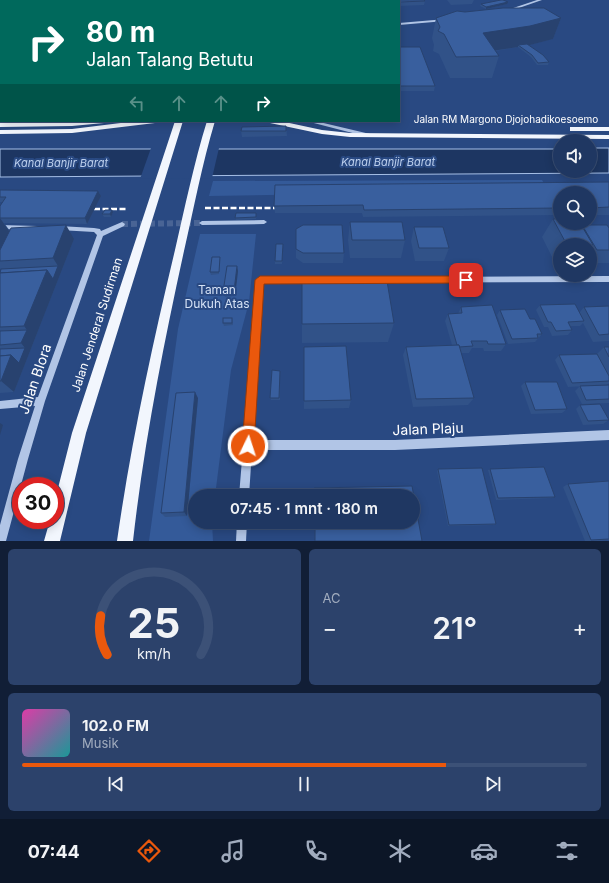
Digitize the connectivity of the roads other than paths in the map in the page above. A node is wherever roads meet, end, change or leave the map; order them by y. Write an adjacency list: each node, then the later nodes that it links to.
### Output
1 (540, 0): 2 (street)
2 (501, 13)
3 (453, 19): 4 (street)
4 (400, 24)
5 (81, 122): 13 (main road)
6 (93, 122): 13 (main road)
7 (147, 122): 17 (main road)
8 (179, 122): 35 (main road, Jalan Jenderal Sudirman)
9 (211, 122): 36 (main road)
10 (275, 122): 18 (main road, Jalan RM Margono Djojohadikoesoemo)
11 (292, 122): 15 (main road, Jalan RM Margono Djojohadikoesoemo)
12 (312, 122): 15 (street)
13 (72, 124): 14 (main road)
14 (0, 125)
15 (349, 129): 16 (main road, Jalan RM Margono Djojohadikoesoemo); 18 (street)
16 (609, 129)
17 (0, 132)
18 (368, 135): 19 (main road, Jalan RM Margono Djojohadikoesoemo)
19 (609, 136)
20 (264, 222): 21 (street)
21 (202, 223)
22 (122, 224): 26 (street)
23 (0, 227): 24 (street)
24 (45, 228)
25 (53, 228): 26 (street)
26 (98, 233): 28 (street, Jalan Blora)
27 (609, 280): 31 (street)
28 (41, 401): 29 (street); 34 (street, Jalan Blora)
29 (0, 405)
30 (609, 436): 31 (street, Jalan Plaju)
31 (248, 446): 32 (street)
32 (245, 489)
33 (242, 529): 37 (street)
34 (1, 541)
35 (52, 541)
36 (125, 541)
37 (241, 541)

